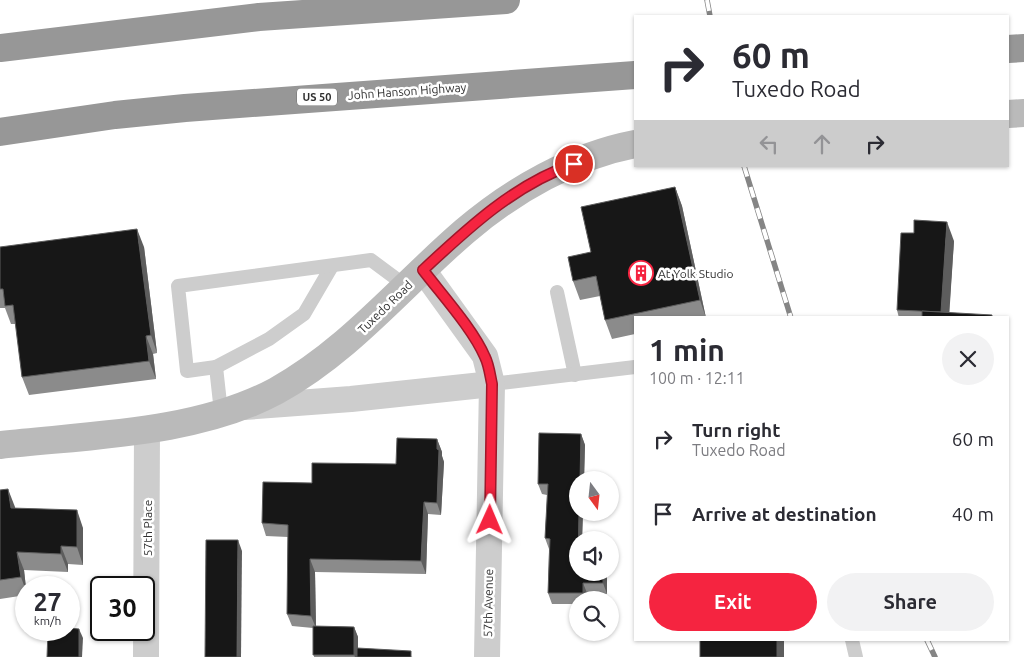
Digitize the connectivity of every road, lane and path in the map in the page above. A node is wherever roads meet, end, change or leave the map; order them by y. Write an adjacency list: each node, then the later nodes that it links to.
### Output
1 (506, 0): 2 (highway)
2 (0, 48)
3 (1024, 48): 4 (highway)
4 (1009, 49)
5 (634, 75): 8 (highway, John Hanson Highway / US 50)
6 (1024, 113): 7 (main road)
7 (1009, 114)
8 (0, 132)
9 (634, 144): 11 (main road, Tuxedo Road)
10 (332, 266): 11 (lane); 13 (lane); 13 (lane)
11 (415, 278): 16 (street, 57th Avenue); 17 (main road, Tuxedo Road)
12 (557, 292): 15 (lane)
13 (216, 367): 17 (lane)
14 (634, 367): 15 (lane)
15 (575, 375): 16 (lane)
16 (492, 384): 17 (street, Tuxedo Road); 22 (street, 57th Avenue)
17 (228, 410): 18 (main road, Tuxedo Road)
18 (147, 429): 19 (main road, Tuxedo Road); 21 (street, 57th Place)
19 (0, 445)
20 (852, 641): 23 (lane)
21 (146, 657)
22 (487, 657)
23 (856, 657)

